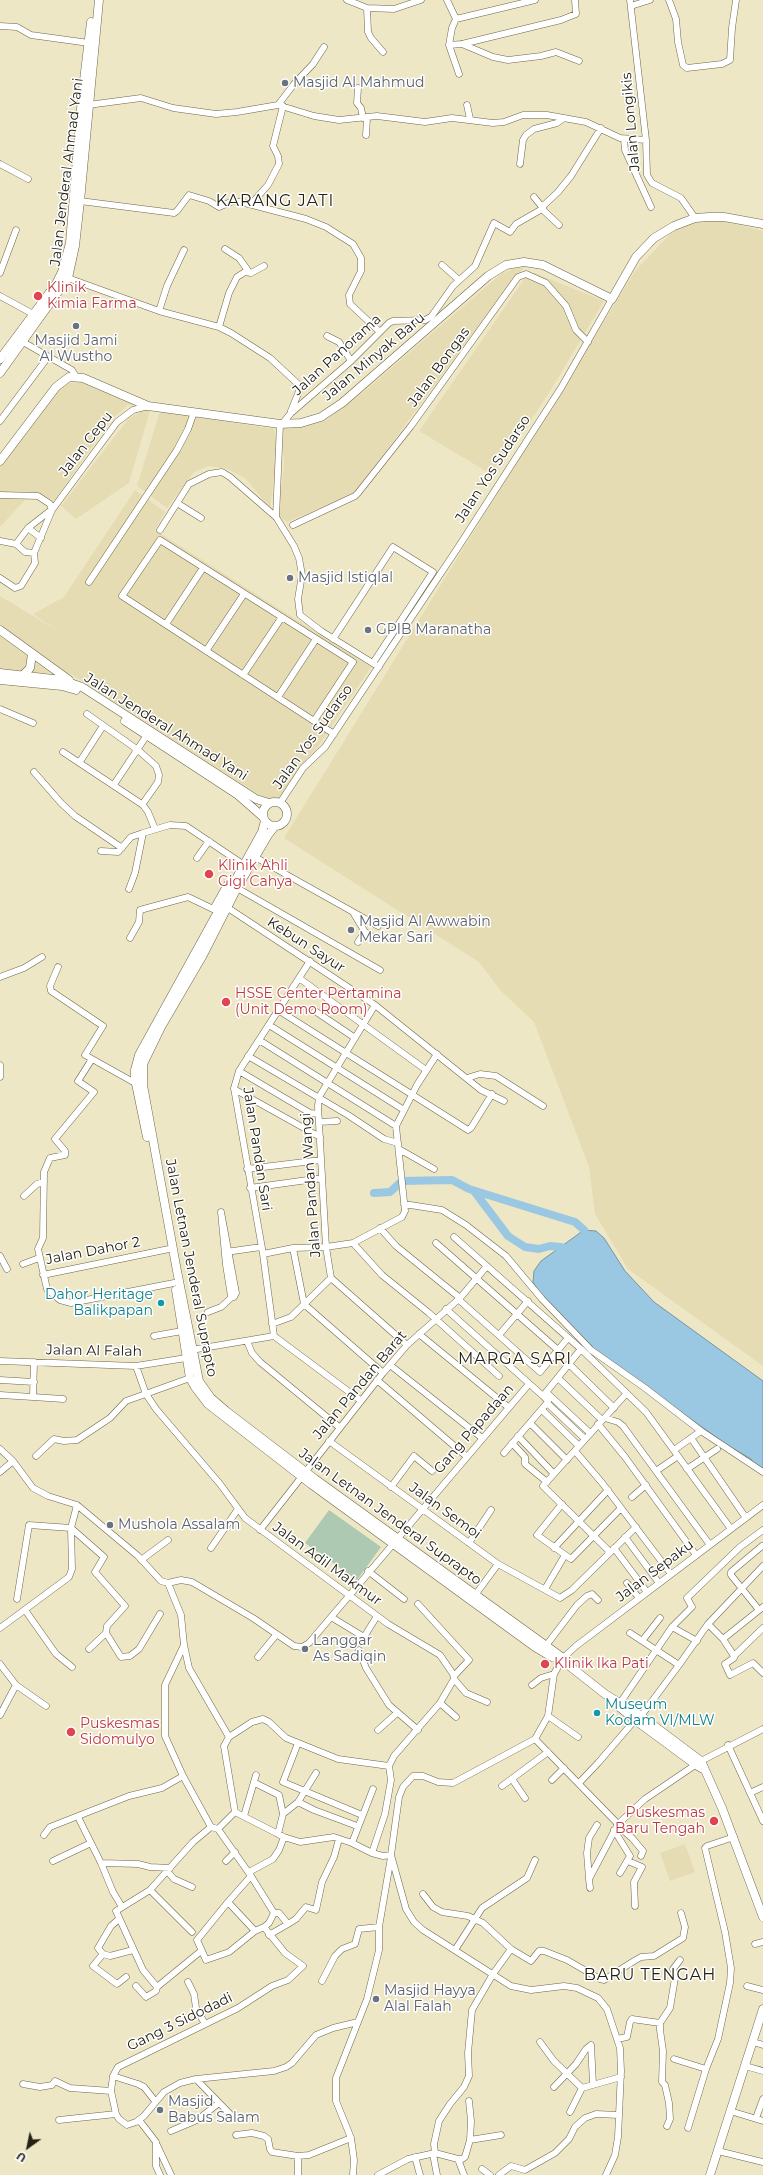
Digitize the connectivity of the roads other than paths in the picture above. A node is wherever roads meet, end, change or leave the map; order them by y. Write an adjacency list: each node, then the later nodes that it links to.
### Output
1 (94, 0): 15 (main road, Jalan Jenderal Ahmad Yani)
2 (99, 0): 23 (main road, Jalan Jenderal Ahmad Yani)
3 (347, 0): 12 (street)
4 (421, 0): 12 (street)
5 (447, 0): 13 (street)
6 (535, 0): 13 (street)
7 (575, 0): 16 (street)
8 (650, 0): 11 (street)
9 (669, 0): 10 (street)
10 (736, 0)
11 (630, 3): 32 (street, Jalan Longikis)
12 (367, 8): 19 (street)
13 (456, 19): 17 (street)
14 (0, 26): 15 (street)
15 (89, 43): 58 (main road, Jalan Jenderal Ahmad Yani)
16 (462, 44): 17 (street); 20 (street)
17 (449, 45): 21 (street)
18 (324, 47): 24 (street)
19 (384, 52)
20 (579, 61)
21 (459, 74)
22 (358, 88): 26 (street)
23 (88, 105): 24 (street); 37 (main road, Jalan Jenderal Ahmad Yani)
24 (281, 105): 26 (street); 38 (street)
25 (467, 105): 28 (street)
26 (365, 118): 28 (street); 30 (street)
27 (564, 118): 28 (street); 29 (street); 34 (street)
28 (470, 119)
29 (601, 128): 31 (street); 40 (street, Jalan Panorama)
30 (366, 135)
31 (624, 139): 32 (street); 39 (street)
32 (646, 140): 41 (street, Jalan Longikis)
33 (0, 164): 35 (street)
34 (520, 164)
35 (28, 180)
36 (534, 197): 40 (street)
37 (80, 201): 38 (street); 51 (main road, Jalan Jenderal Ahmad Yani)
38 (251, 204): 60 (street)
39 (651, 207)
40 (542, 208): 43 (street); 52 (street, Jalan Panorama)
41 (695, 218): 42 (main road, Jalan Yos Sudarso); 56 (main road, Jalan Yos Sudarso)
42 (763, 224)
43 (559, 225)
44 (16, 230): 50 (street)
45 (225, 249): 49 (street)
46 (184, 250): 57 (street)
47 (442, 265): 52 (street)
48 (264, 266): 49 (street)
49 (250, 272): 53 (street)
50 (0, 273)
51 (68, 278): 57 (street); 62 (main road, Jalan Jenderal Ahmad Yani)
52 (459, 280): 60 (street, Jalan Panorama)
53 (232, 287): 54 (street); 59 (street)
54 (239, 290)
55 (0, 296): 58 (street)
56 (612, 298): 63 (street, Jalan Yos Sudarso); 75 (main road, Jalan Minyak Baru)
57 (159, 311): 59 (street)
58 (33, 314): 65 (main road, Jalan Jenderal Ahmad Yani)
59 (220, 327): 73 (street)
60 (380, 332): 66 (street, Jalan Panorama)
61 (327, 336): 66 (street)
62 (23, 342): 64 (street); 67 (main road, Jalan Jenderal Ahmad Yani)
63 (588, 342): 82 (street, Jalan Bongas); 102 (street, Jalan Yos Sudarso)
64 (48, 357): 68 (street); 74 (street)
65 (0, 359)
66 (351, 361): 73 (street, Jalan Panorama)
67 (0, 373)
68 (76, 377): 69 (main road, Jalan Minyak Baru); 70 (main road, Jalan Minyak Baru)
69 (66, 378): 70 (main road, Jalan Minyak Baru); 76 (main road)
70 (86, 379): 71 (main road, Jalan Minyak Baru)
71 (148, 406): 72 (main road, Jalan Minyak Baru); 79 (street, Jalan Cepu)
72 (194, 412): 75 (main road, Jalan Minyak Baru); 91 (street)
73 (291, 413): 75 (street, Jalan Panorama)
74 (0, 421)
75 (281, 424): 80 (street)
76 (0, 461)
77 (0, 495): 79 (street)
78 (176, 503): 80 (street); 81 (street); 84 (street)
79 (52, 510): 83 (street, Jalan Cepu); 85 (street, Jalan Cepu)
80 (276, 517): 98 (street)
81 (200, 518)
82 (293, 525)
83 (28, 528): 85 (street); 87 (street, Jalan Cepu)
84 (160, 530)
85 (41, 538): 88 (street, Jalan Cepu)
86 (0, 541): 87 (street)
87 (16, 544): 88 (street)
88 (34, 553): 90 (street, Jalan Cepu)
89 (203, 568): 92 (street); 94 (street); 94 (street)
90 (0, 578)
91 (89, 582)
92 (244, 594): 93 (street); 99 (street)
93 (282, 617): 97 (street); 105 (street)
94 (166, 624): 99 (street)
95 (0, 630): 96 (main road)
96 (10, 637): 100 (main road); 108 (main road)
97 (316, 639): 109 (street); 112 (street)
98 (333, 639): 101 (street); 101 (street)
99 (206, 651): 105 (street)
100 (32, 654): 104 (main road); 107 (main road)
101 (373, 663): 102 (street)
102 (379, 667): 115 (street, Jalan Yos Sudarso)
103 (0, 673): 104 (main road, Jalan Jenderal Ahmad Yani)
104 (23, 675): 107 (main road, Jalan Jenderal Ahmad Yani)
105 (243, 675): 109 (street)
106 (0, 680): 108 (main road, Jalan Jenderal Ahmad Yani)
107 (71, 682): 108 (main road)
108 (79, 689): 116 (main road, Jalan Jenderal Ahmad Yani)
109 (278, 697): 112 (street)
110 (0, 709): 113 (street)
111 (87, 714): 114 (street)
112 (314, 721): 115 (street)
113 (33, 723)
114 (103, 726): 116 (street); 118 (street)
115 (334, 734): 123 (street, Jalan Yos Sudarso)
116 (143, 741): 120 (street); 121 (street); 122 (main road, Jalan Jenderal Ahmad Yani); 124 (main road, Jalan Jenderal Ahmad Yani)
117 (63, 752): 126 (street)
118 (81, 760)
119 (34, 772): 129 (street)
120 (115, 783)
121 (144, 802)
122 (269, 803): 123 (main road); 124 (main road)
123 (280, 803): 125 (main road)
124 (264, 818): 125 (main road); 133 (main road, Jalan Letnan Jenderal Suprapto)
125 (275, 826): 131 (main road, Jalan Letnan Jenderal Suprapto)
126 (154, 829): 127 (street); 128 (street)
127 (142, 834): 129 (street); 135 (street)
128 (209, 841): 132 (street); 133 (street)
129 (122, 848): 130 (street)
130 (101, 851)
131 (255, 857): 134 (main road, Jalan Letnan Jenderal Suprapto); 137 (street)
132 (197, 858)
133 (244, 865): 134 (main road, Jalan Letnan Jenderal Suprapto)
134 (236, 885): 136 (main road, Jalan Letnan Jenderal Suprapto); 140 (street); 146 (street); 152 (main road, Jalan Letnan Jenderal Suprapto)
135 (129, 889)
136 (228, 908): 144 (street, Kebun Sayur); 152 (main road, Jalan Letnan Jenderal Suprapto)
137 (354, 913): 138 (street); 139 (street)
138 (378, 926)
139 (366, 932): 141 (street); 142 (street)
140 (130, 938)
141 (374, 938)
142 (358, 942)
143 (42, 957): 147 (street)
144 (310, 961): 148 (street, Jalan Pandan Sari); 149 (street, Kebun Sayur)
145 (58, 966): 160 (street)
146 (380, 970)
147 (0, 977)
148 (299, 978): 150 (street, Jalan Pandan Sari); 154 (street)
149 (375, 1005): 154 (street, Jalan Pandan Wangi); 158 (street, Kebun Sayur)
150 (278, 1010): 153 (street, Jalan Pandan Sari); 157 (street)
151 (315, 1011): 155 (street)
152 (158, 1025): 168 (main road, Jalan Letnan Jenderal Suprapto); 188 (main road, Jalan Letnan Jenderal Suprapto)
153 (269, 1025): 156 (street, Jalan Pandan Sari); 162 (street)
154 (363, 1026): 155 (street, Jalan Pandan Wangi); 163 (street)
155 (355, 1038): 157 (street, Jalan Pandan Wangi)
156 (259, 1040): 159 (street, Jalan Pandan Sari); 167 (street)
157 (346, 1052): 162 (street, Jalan Pandan Wangi); 170 (street)
158 (437, 1054): 163 (street); 166 (street, Kebun Sayur)
159 (248, 1056): 164 (street, Jalan Pandan Sari); 172 (street)
160 (92, 1059): 168 (street); 186 (street, Jalan Dahor 2)
161 (0, 1065): 165 (street)
162 (337, 1068): 167 (street, Jalan Pandan Wangi); 175 (street)
163 (426, 1070): 170 (street)
164 (239, 1071): 169 (street, Jalan Pandan Sari); 176 (street)
165 (0, 1077)
166 (467, 1078): 171 (street, Kebun Sayur); 174 (street)
167 (328, 1082): 172 (street, Jalan Pandan Wangi); 179 (street)
168 (135, 1083): 188 (main road, Jalan Letnan Jenderal Suprapto)
169 (234, 1089): 180 (street); 183 (street, Jalan Pandan Sari)
170 (412, 1094): 171 (street); 175 (street)
171 (492, 1094): 173 (street, Kebun Sayur)
172 (319, 1097): 176 (street, Jalan Pandan Wangi); 181 (street)
173 (504, 1101)
174 (543, 1106)
175 (404, 1110): 179 (street)
176 (318, 1114): 178 (street, Jalan Pandan Wangi)
177 (337, 1121): 178 (street)
178 (319, 1122): 180 (street, Jalan Pandan Wangi)
179 (396, 1126): 181 (street)
180 (320, 1137): 182 (street, Jalan Pandan Wangi)
181 (399, 1146): 184 (street); 190 (street)
182 (321, 1160): 183 (street); 185 (street, Jalan Pandan Wangi)
183 (247, 1169): 187 (street, Jalan Pandan Sari)
184 (434, 1169)
185 (322, 1178): 187 (street); 197 (street, Jalan Pandan Wangi)
186 (44, 1182): 189 (street); 202 (street, Jalan Dahor 2)
187 (250, 1188): 195 (street, Jalan Pandan Sari)
188 (160, 1190): 198 (main road, Jalan Letnan Jenderal Suprapto); 227 (main road, Jalan Letnan Jenderal Suprapto)
189 (24, 1196)
190 (404, 1204): 191 (street); 257 (street)
191 (380, 1228): 193 (street); 210 (street)
192 (454, 1237): 204 (street)
193 (353, 1243): 197 (street); 216 (street)
194 (436, 1243): 208 (street)
195 (261, 1247): 199 (street); 200 (street, Jalan Pandan Sari)
196 (293, 1248): 197 (street); 200 (street); 212 (street)
197 (326, 1248): 207 (street, Jalan Pandan Wangi)
198 (168, 1249): 206 (street, Jalan Dahor 2); 209 (main road, Jalan Letnan Jenderal Suprapto)
199 (227, 1252): 199 (street); 214 (street)
200 (263, 1254): 217 (street, Jalan Pandan Sari)
201 (0, 1256): 205 (street)
202 (39, 1258): 203 (street); 206 (street, Jalan Dahor 2)
203 (23, 1264)
204 (487, 1266): 208 (street, Jalan Pandan Barat); 211 (street)
205 (6, 1269)
206 (43, 1275): 209 (street)
207 (331, 1278): 212 (street); 225 (street)
208 (477, 1278): 210 (street, Jalan Pandan Barat); 215 (street)
209 (174, 1283): 218 (main road, Jalan Letnan Jenderal Suprapto)
210 (459, 1298): 213 (street, Jalan Pandan Barat); 220 (street)
211 (528, 1301): 215 (street); 223 (street)
212 (304, 1304): 217 (street); 235 (street)
213 (446, 1310): 216 (street, Jalan Pandan Barat); 242 (street)
214 (208, 1312)
215 (518, 1314): 220 (street); 228 (street)
216 (436, 1319): 219 (street, Jalan Pandan Barat); 236 (street)
217 (272, 1324): 222 (street, Jalan Pandan Sari)
218 (182, 1331): 221 (street); 229 (main road, Jalan Letnan Jenderal Suprapto)
219 (419, 1334): 225 (street, Jalan Pandan Barat); 251 (street)
220 (499, 1335): 228 (street)
221 (154, 1336)
222 (274, 1336): 224 (street); 249 (street)
223 (568, 1338): 226 (street); 228 (street)
224 (247, 1340): 227 (street); 256 (street)
225 (407, 1345): 233 (street, Jalan Pandan Barat)
226 (581, 1349): 232 (street); 245 (street)
227 (191, 1350): 280 (main road, Jalan Letnan Jenderal Suprapto)
228 (558, 1350)
229 (186, 1358): 234 (street, Jalan Al Falah); 237 (main road, Jalan Letnan Jenderal Suprapto)
230 (0, 1361): 231 (street, Jalan Al Falah)
231 (34, 1362): 234 (street, Jalan Al Falah); 241 (street)
232 (569, 1364): 238 (street); 252 (street)
233 (390, 1365): 235 (street, Jalan Pandan Barat); 260 (street)
234 (136, 1366): 243 (street, Jalan Adil Makmur)
235 (383, 1373): 240 (street, Jalan Pandan Barat)
236 (499, 1376)
237 (190, 1378): 243 (street); 280 (main road, Jalan Letnan Jenderal Suprapto)
238 (558, 1378): 244 (street); 254 (street)
239 (0, 1380): 241 (street)
240 (377, 1380): 249 (street, Jalan Pandan Barat); 271 (street)
241 (34, 1382): 247 (street)
242 (529, 1384): 244 (street); 251 (street, Gang Papadaan)
243 (146, 1394): 270 (street); 292 (street, Jalan Adil Makmur)
244 (545, 1394): 250 (street); 258 (street)
245 (626, 1394): 252 (street); 269 (street)
246 (0, 1395): 247 (street)
247 (33, 1397): 248 (street)
248 (63, 1398)
249 (360, 1400): 256 (street, Jalan Pandan Barat)
250 (547, 1403): 253 (street); 262 (street)
251 (508, 1407): 260 (street, Gang Papadaan)
252 (614, 1408): 254 (street)
253 (542, 1410): 255 (street); 265 (street)
254 (602, 1421): 258 (street); 277 (street); 283 (street)
255 (530, 1424): 259 (street); 273 (street)
256 (339, 1427): 263 (street, Jalan Pandan Barat)
257 (701, 1431): 261 (street); 279 (street)
258 (590, 1433): 262 (street)
259 (518, 1436): 264 (street); 281 (street)
260 (482, 1438): 271 (street, Gang Papadaan)
261 (691, 1438): 269 (street); 272 (street)
262 (585, 1439): 265 (street)
263 (329, 1441): 280 (street, Jalan Pandan Barat); 284 (street, Jalan Semoi)
264 (512, 1444): 268 (street); 282 (street)
265 (577, 1448): 273 (street); 285 (street)
266 (0, 1449): 274 (street)
267 (717, 1449): 272 (street)
268 (504, 1453)
269 (676, 1453): 275 (street); 277 (street)
270 (36, 1456)
271 (466, 1456): 290 (street, Gang Papadaan)
272 (705, 1456): 275 (street); 294 (street)
273 (567, 1460): 281 (street)
274 (14, 1461): 278 (street); 288 (street)
275 (687, 1469): 298 (street)
276 (432, 1471): 284 (street)
277 (656, 1471): 306 (street)
278 (0, 1472)
279 (763, 1472)
280 (303, 1474): 299 (street, Jalan Pandan Barat); 304 (main road, Jalan Letnan Jenderal Suprapto); 304 (main road, Jalan Letnan Jenderal Suprapto)
281 (554, 1474): 282 (street)
282 (547, 1482): 287 (street)
283 (646, 1485): 286 (street); 312 (street)
284 (391, 1487): 290 (street, Jalan Semoi)
285 (608, 1490): 291 (street); 295 (street)
286 (632, 1497)
287 (562, 1504): 295 (street); 309 (street)
288 (77, 1505): 297 (street); 313 (street)
289 (763, 1505): 294 (street, Jalan Sepaku)
290 (421, 1508): 304 (street); 305 (street, Jalan Semoi)
291 (621, 1508): 296 (street); 301 (street)
292 (238, 1509): 299 (street, Jalan Adil Makmur); 308 (street)
293 (491, 1510): 305 (street)
294 (746, 1518): 298 (street, Jalan Sepaku)
295 (579, 1521): 301 (street); 309 (street)
296 (636, 1527): 302 (street); 317 (street)
297 (71, 1528): 327 (street); 332 (street); 341 (street)
298 (731, 1528): 306 (street, Jalan Sepaku)
299 (260, 1530): 324 (street, Jalan Adil Makmur)
300 (763, 1530): 338 (street)
301 (593, 1535): 310 (street); 311 (street)
302 (625, 1537): 310 (street); 320 (street)
303 (168, 1540): 313 (street)
304 (395, 1542): 316 (street); 325 (main road, Jalan Letnan Jenderal Suprapto)
305 (469, 1543): 314 (street, Jalan Semoi)
306 (710, 1545): 312 (street, Jalan Sepaku)
307 (762, 1546): 322 (street)
308 (211, 1548)
309 (554, 1548): 311 (street)
310 (612, 1550): 321 (street, Jalan Semoi); 323 (street)
311 (565, 1555): 321 (street)
312 (696, 1555): 317 (street, Jalan Sepaku)
313 (141, 1560): 318 (street)
314 (498, 1564): 321 (street, Jalan Semoi); 325 (street)
315 (763, 1566): 322 (street)
316 (368, 1571): 324 (street); 328 (street)
317 (671, 1574): 320 (street, Jalan Sepaku)
318 (168, 1583): 343 (street); 347 (street)
319 (627, 1583): 326 (street)
320 (659, 1583): 323 (street, Jalan Sepaku)
321 (545, 1589)
322 (741, 1589): 331 (street); 337 (street)
323 (647, 1592): 326 (street, Jalan Sepaku)
324 (348, 1595): 334 (street); 335 (street, Jalan Adil Makmur)
325 (473, 1598): 348 (main road, Jalan Letnan Jenderal Suprapto); 354 (main road, Jalan Letnan Jenderal Suprapto)
326 (639, 1598): 354 (street, Jalan Sepaku)
327 (17, 1599)
328 (404, 1599)
329 (598, 1600): 348 (street)
330 (418, 1604): 360 (street)
331 (761, 1609): 344 (street)
332 (24, 1610): 339 (street); 357 (street)
333 (160, 1614): 341 (street)
334 (331, 1616): 335 (street); 343 (street)
335 (377, 1616): 360 (street, Jalan Adil Makmur)
336 (660, 1618): 345 (street)
337 (708, 1624): 344 (street); 346 (street)
338 (672, 1626): 346 (street); 351 (street)
339 (0, 1628)
340 (763, 1628): 352 (street)
341 (106, 1633): 349 (street)
342 (630, 1633): 345 (street)
343 (276, 1635): 353 (street)
344 (723, 1639): 352 (street)
345 (642, 1641): 351 (street)
346 (697, 1641): 356 (street)
347 (184, 1645): 375 (street); 386 (street)
348 (545, 1647): 354 (main road, Jalan Letnan Jenderal Suprapto)
349 (89, 1649)
350 (359, 1650): 367 (street)
351 (656, 1651): 356 (street); 365 (street)
352 (734, 1656): 358 (street)
353 (258, 1657)
354 (563, 1661): 359 (street); 365 (main road, Jalan Letnan Jenderal Suprapto)
355 (0, 1664): 361 (street)
356 (679, 1665): 371 (street)
357 (72, 1667)
358 (763, 1673)
359 (554, 1674): 362 (street); 369 (street)
360 (454, 1677): 363 (street, Jalan Adil Makmur); 364 (street)
361 (16, 1685): 366 (street); 368 (street)
362 (532, 1685)
363 (487, 1702)
364 (440, 1703): 370 (street); 374 (street)
365 (618, 1703): 371 (main road, Jalan Letnan Jenderal Suprapto)
366 (46, 1706)
367 (397, 1713): 373 (street); 374 (street)
368 (0, 1715)
369 (548, 1716): 376 (street); 377 (street)
370 (456, 1717)
371 (638, 1718): 381 (main road, Jalan Letnan Jenderal Suprapto); 390 (street)
372 (763, 1729): 379 (street)
373 (378, 1730)
374 (418, 1730): 382 (street)
375 (229, 1737): 378 (street); 398 (street)
376 (578, 1737)
377 (535, 1739): 380 (street); 417 (street)
378 (298, 1743): 382 (street); 394 (street)
379 (728, 1745): 381 (street); 395 (street)
380 (548, 1752): 383 (street); 387 (street)
381 (698, 1763): 407 (street); 411 (main road, Jalan Letnan Jenderal Suprapto)
382 (389, 1766): 416 (street)
383 (564, 1768): 388 (street); 390 (street)
384 (316, 1774): 394 (street)
385 (256, 1775): 389 (street)
386 (183, 1776): 402 (street); 406 (street)
387 (512, 1779): 391 (street); 396 (street)
388 (552, 1780)
389 (255, 1783): 399 (street); 401 (street)
390 (579, 1783): 407 (street)
391 (502, 1786)
392 (763, 1787): 395 (street)
393 (373, 1789): 400 (street)
394 (305, 1792): 397 (street); 400 (street)
395 (750, 1793): 403 (street)
396 (526, 1798)
397 (298, 1802): 399 (street); 405 (street)
398 (235, 1812): 401 (street); 408 (street)
399 (283, 1814): 410 (street)
400 (362, 1815): 405 (street)
401 (244, 1816): 410 (street)
402 (78, 1817): 409 (street); 413 (street)
403 (763, 1821)
404 (597, 1825): 427 (street)
405 (357, 1826): 414 (street)
406 (211, 1827): 408 (street); 424 (street)
407 (616, 1827): 418 (street); 421 (street); 427 (street)
408 (218, 1829): 415 (street)
409 (44, 1835)
410 (281, 1835): 412 (street); 426 (street)
411 (734, 1837): 437 (main road, Jalan Letnan Jenderal Suprapto); 472 (street)
412 (339, 1839): 414 (street); 440 (street)
413 (91, 1843): 420 (street); 423 (street)
414 (352, 1843): 416 (street)
415 (235, 1852): 422 (street); 426 (street)
416 (372, 1853): 417 (street)
417 (391, 1855): 442 (street); 450 (street)
418 (641, 1856)
419 (535, 1860): 438 (street)
420 (53, 1861)
421 (628, 1861): 425 (street); 433 (street)
422 (226, 1862)
423 (101, 1863): 424 (street); 434 (street)
424 (168, 1870): 428 (street); 430 (street)
425 (620, 1873)
426 (250, 1874): 432 (street); 435 (street)
427 (589, 1879): 429 (street)
428 (192, 1887)
429 (590, 1888)
430 (150, 1890): 434 (street); 444 (street)
431 (423, 1894): 438 (street)
432 (228, 1902): 443 (street); 451 (street)
433 (635, 1906)
434 (122, 1907): 439 (street)
435 (274, 1913): 440 (street); 441 (street)
436 (681, 1913): 448 (street)
437 (763, 1917)
438 (475, 1918): 448 (street); 450 (street)
439 (119, 1919): 449 (street); 452 (street)
440 (288, 1924): 445 (street)
441 (264, 1927): 443 (street); 445 (street)
442 (380, 1927): 456 (street); 463 (street)
443 (255, 1931): 451 (street)
444 (192, 1932)
445 (269, 1935): 464 (street, Gang 3 Sidodadi)
446 (763, 1942): 447 (street)
447 (755, 1944)
448 (511, 1949): 454 (street)
449 (133, 1950): 452 (street); 460 (street)
450 (455, 1950): 454 (street)
451 (201, 1951): 460 (street)
452 (104, 1954): 455 (street)
453 (680, 1960): 465 (street)
454 (493, 1974): 466 (street); 505 (street)
455 (126, 1977)
456 (322, 1981)
457 (188, 1982): 464 (street)
458 (136, 1986): 460 (street)
459 (747, 1986): 461 (street)
460 (156, 1987)
461 (763, 1990)
462 (763, 2009): 468 (main road)
463 (358, 2022): 477 (street); 501 (street)
464 (205, 2024): 475 (street, Gang 3 Sidodadi)
465 (660, 2024): 466 (street); 496 (street)
466 (617, 2039): 476 (street)
467 (540, 2042): 474 (street)
468 (753, 2042): 469 (street); 471 (main road)
469 (763, 2045)
470 (674, 2059): 472 (street)
471 (745, 2066): 473 (street); 487 (main road)
472 (706, 2069): 497 (street)
473 (763, 2071)
474 (567, 2074): 479 (street); 480 (street); 481 (street)
475 (113, 2076): 482 (street); 484 (street)
476 (621, 2077): 479 (street); 490 (street)
477 (196, 2079): 484 (street); 486 (street)
478 (23, 2084): 482 (street)
479 (593, 2084): 481 (street)
480 (554, 2087)
481 (582, 2088): 488 (street)
482 (111, 2091): 489 (street)
483 (763, 2099): 492 (street)
484 (155, 2101): 494 (street)
485 (469, 2101): 502 (street)
486 (219, 2103): 491 (street); 498 (street)
487 (730, 2111): 492 (street); 504 (main road)
488 (570, 2112)
489 (116, 2114): 493 (street); 494 (street)
490 (619, 2115): 520 (street); 521 (street)
491 (232, 2116)
492 (756, 2118): 495 (street)
493 (59, 2120)
494 (139, 2120): 503 (street)
495 (763, 2121)
496 (667, 2126)
497 (688, 2128)
498 (171, 2131)
499 (236, 2135): 506 (street)
500 (501, 2135): 502 (street)
501 (351, 2138): 506 (street); 514 (street)
502 (470, 2140): 508 (street)
503 (156, 2142): 511 (street); 512 (street)
504 (718, 2151): 509 (street); 522 (main road)
505 (434, 2153): 507 (street); 508 (street); 517 (street)
506 (298, 2156): 513 (street)
507 (415, 2157): 515 (street); 516 (street)
508 (458, 2159): 518 (street)
509 (763, 2162)
510 (482, 2169): 519 (street)
511 (160, 2175)
512 (171, 2175)
513 (298, 2175)
514 (353, 2175)
515 (379, 2175)
516 (420, 2175)
517 (437, 2175)
518 (464, 2175)
519 (490, 2175)
520 (499, 2175)
521 (606, 2175)
522 (710, 2175)

